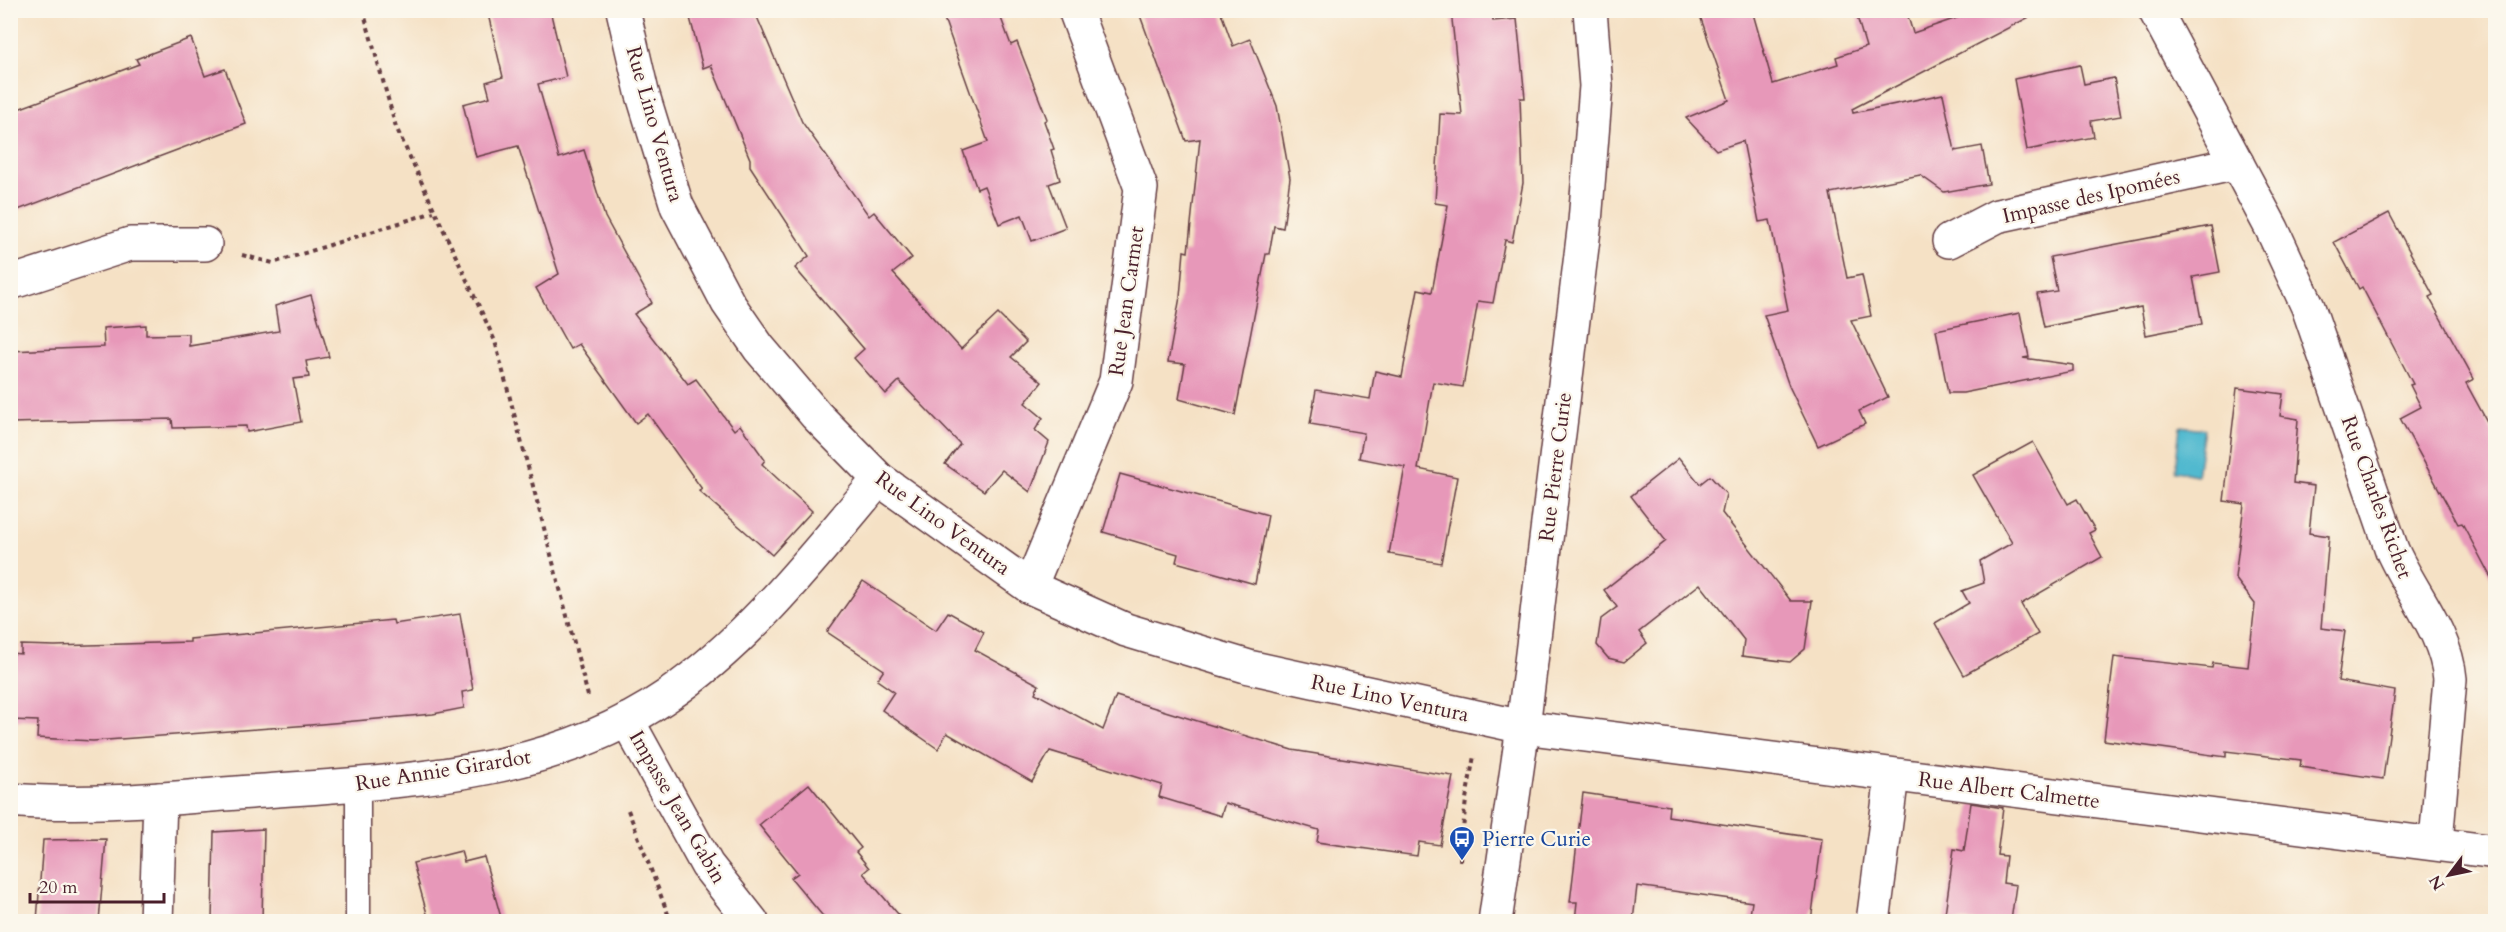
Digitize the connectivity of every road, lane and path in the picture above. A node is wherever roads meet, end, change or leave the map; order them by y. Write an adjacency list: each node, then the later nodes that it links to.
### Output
1 (363, 10): 7 (path)
2 (623, 10): 11 (street, Rue Lino Ventura)
3 (1075, 10): 12 (street, Rue Jean Carmet)
4 (1590, 10): 14 (street, Rue Pierre Curie)
5 (2155, 10): 6 (street, Rue Charles Richet)
6 (2237, 164): 8 (street, Impasse des Ipomées); 20 (street, Rue Charles Richet)
7 (434, 212): 9 (path); 13 (path)
8 (1949, 242)
9 (205, 244): 10 (street)
10 (10, 283)
11 (879, 479): 12 (street, Rue Lino Ventura); 13 (street, Rue Annie Girardot)
12 (1030, 587): 14 (street, Rue Lino Ventura)
13 (613, 727): 16 (street, Rue Annie Girardot); 25 (street, Impasse Jean Gabin)
14 (1523, 727): 15 (street, Rue Albert Calmette); 26 (street, Rue Pierre Curie)
15 (1892, 776): 20 (street, Rue Albert Calmette); 27 (street)
16 (358, 784): 17 (street, Rue Annie Girardot); 23 (lane)
17 (160, 799): 18 (street, Rue Annie Girardot); 22 (street)
18 (10, 800)
19 (626, 804): 24 (path)
20 (2436, 842): 21 (street, Rue Albert Calmette)
21 (2496, 852)
22 (156, 921)
23 (358, 921)
24 (671, 921)
25 (752, 921)
26 (1495, 921)
27 (1873, 921)

